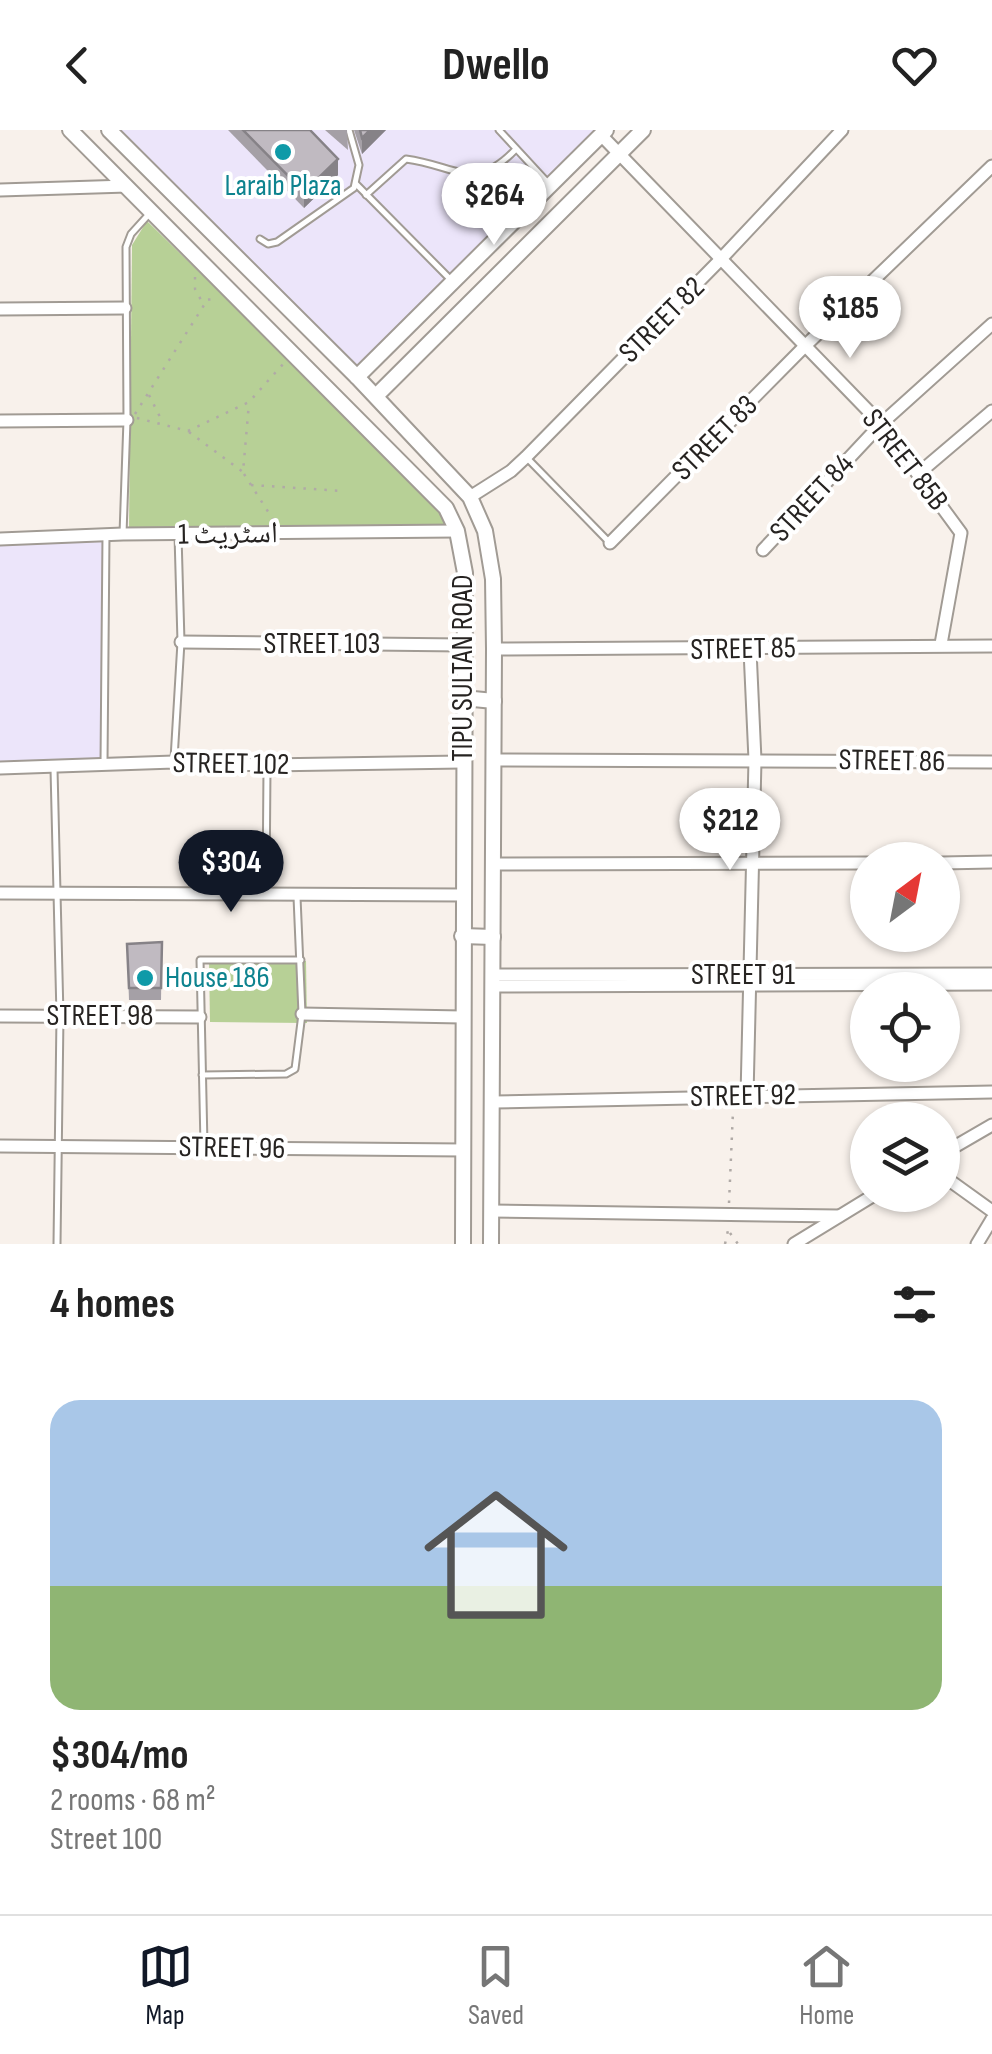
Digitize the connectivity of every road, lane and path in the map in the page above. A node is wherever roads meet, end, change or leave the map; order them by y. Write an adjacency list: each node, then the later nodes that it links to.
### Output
1 (70, 130): 13 (street, TIPU SULTAN ROAD)
2 (109, 130): 18 (street, TIPU SULTAN ROAD)
3 (348, 130): 11 (lane)
4 (499, 130): 8 (lane)
5 (643, 130): 9 (street)
6 (842, 130): 19 (street, STREET 82)
7 (604, 133): 9 (street, STREET 85B); 12 (street)
8 (516, 149): 12 (lane); 15 (lane)
9 (618, 154): 19 (street, STREET 85B); 32 (street)
10 (992, 166): 28 (street, STREET 83)
11 (356, 184): 15 (lane); 17 (lane)
12 (550, 185): 22 (street)
13 (127, 186): 14 (street); 16 (street, TIPU SULTAN ROAD)
14 (0, 190)
15 (366, 195): 22 (lane)
16 (152, 211): 21 (street, TIPU SULTAN ROAD); 25 (lane)
17 (260, 240)
18 (237, 260): 21 (street); 30 (street, TIPU SULTAN ROAD)
19 (720, 260): 28 (street, STREET 85B); 40 (street, STREET 82)
20 (199, 272): 24 (path)
21 (219, 278): 47 (street, TIPU SULTAN ROAD)
22 (453, 282): 30 (street)
23 (222, 295): 24 (path)
24 (206, 302): 31 (path)
25 (125, 308): 26 (street); 35 (lane)
26 (0, 309)
27 (992, 324): 37 (street, STREET 84)
28 (806, 345): 37 (street, STREET 85B); 52 (street, STREET 83)
29 (287, 358): 33 (path)
30 (357, 377): 32 (street, TIPU SULTAN ROAD)
31 (148, 394): 38 (path); 38 (path)
32 (376, 396): 45 (street, TIPU SULTAN ROAD)
33 (249, 402): 39 (path); 41 (path)
34 (992, 411): 42 (street)
35 (127, 420): 36 (street); 48 (lane)
36 (0, 421)
37 (882, 424): 42 (street, STREET 85B); 53 (street, STREET 84)
38 (163, 425): 39 (path)
39 (188, 431): 41 (path)
40 (526, 457): 45 (street, STREET 82); 52 (lane)
41 (243, 472): 43 (path)
42 (919, 473): 56 (street, STREET 85B)
43 (251, 485): 44 (path); 46 (path)
44 (343, 491)
45 (470, 497): 58 (street, TIPU SULTAN ROAD)
46 (278, 529)
47 (457, 531): 49 (street, اسٹریٹ 1); 55 (street, TIPU SULTAN ROAD)
48 (123, 534): 49 (street, اسٹریٹ 1); 50 (street, اسٹریٹ 1)
49 (178, 534): 54 (lane)
50 (106, 536): 51 (street, اسٹریٹ 1); 69 (lane)
51 (0, 539)
52 (610, 543)
53 (763, 550)
54 (181, 642): 55 (street, STREET 103); 64 (lane)
55 (463, 644): 60 (street, TIPU SULTAN ROAD)
56 (941, 644): 57 (street, STREET 85); 59 (street, STREET 85)
57 (992, 646)
58 (494, 649): 59 (street, STREET 85); 61 (street, TIPU SULTAN ROAD)
59 (750, 650): 63 (street)
60 (462, 698): 61 (street); 65 (street, TIPU SULTAN ROAD)
61 (494, 701): 62 (street, TIPU SULTAN ROAD)
62 (493, 760): 63 (street, STREET 86); 74 (street, TIPU SULTAN ROAD)
63 (755, 760): 66 (street, STREET 86); 75 (street)
64 (174, 762): 67 (street, STREET 102); 69 (street, STREET 102)
65 (462, 762): 67 (street, STREET 102); 80 (street, TIPU SULTAN ROAD)
66 (992, 762)
67 (267, 765): 78 (lane)
68 (54, 766): 69 (street, STREET 102); 70 (street, STREET 102); 77 (lane)
69 (104, 766)
70 (0, 768)
71 (960, 862): 72 (street)
72 (992, 862)
73 (850, 863): 75 (street)
74 (493, 864): 75 (street); 82 (street, TIPU SULTAN ROAD)
75 (750, 864): 86 (street)
76 (0, 893): 77 (street)
77 (56, 893): 78 (street); 90 (lane)
78 (266, 895): 79 (street)
79 (296, 895): 80 (street); 83 (lane)
80 (462, 895): 81 (street, TIPU SULTAN ROAD)
81 (462, 936): 82 (street); 92 (street, TIPU SULTAN ROAD)
82 (493, 937): 85 (street, TIPU SULTAN ROAD)
83 (301, 960): 88 (lane); 91 (lane)
84 (992, 974): 86 (street, STREET 91)
85 (493, 980): 86 (street, STREET 91); 96 (street, TIPU SULTAN ROAD)
86 (747, 980): 87 (street); 95 (street)
87 (992, 984)
88 (302, 1014): 92 (street); 93 (lane)
89 (0, 1016): 90 (street, STREET 98)
90 (60, 1016): 91 (street, STREET 98); 100 (lane)
91 (200, 1017): 93 (lane)
92 (462, 1017): 102 (street, TIPU SULTAN ROAD)
93 (202, 1075): 101 (lane)
94 (992, 1092): 95 (street, STREET 92)
95 (740, 1096): 96 (street, STREET 92); 107 (path)
96 (494, 1102): 105 (street, TIPU SULTAN ROAD)
97 (992, 1125): 98 (street)
98 (960, 1144)
99 (0, 1146): 100 (street, STREET 96)
100 (58, 1147): 101 (street, STREET 96); 111 (lane)
101 (204, 1148): 102 (street, STREET 96)
102 (464, 1150): 112 (street, TIPU SULTAN ROAD)
103 (960, 1188): 106 (street)
104 (850, 1210): 108 (street)
105 (491, 1211): 107 (street); 113 (street, TIPU SULTAN ROAD)
106 (992, 1211)
107 (729, 1214): 108 (street); 110 (path)
108 (840, 1216): 116 (street)
109 (992, 1219): 117 (street)
110 (729, 1232): 114 (path); 115 (path)
111 (57, 1244)
112 (462, 1244)
113 (491, 1244)
114 (725, 1244)
115 (738, 1244)
116 (794, 1244)
117 (977, 1244)

